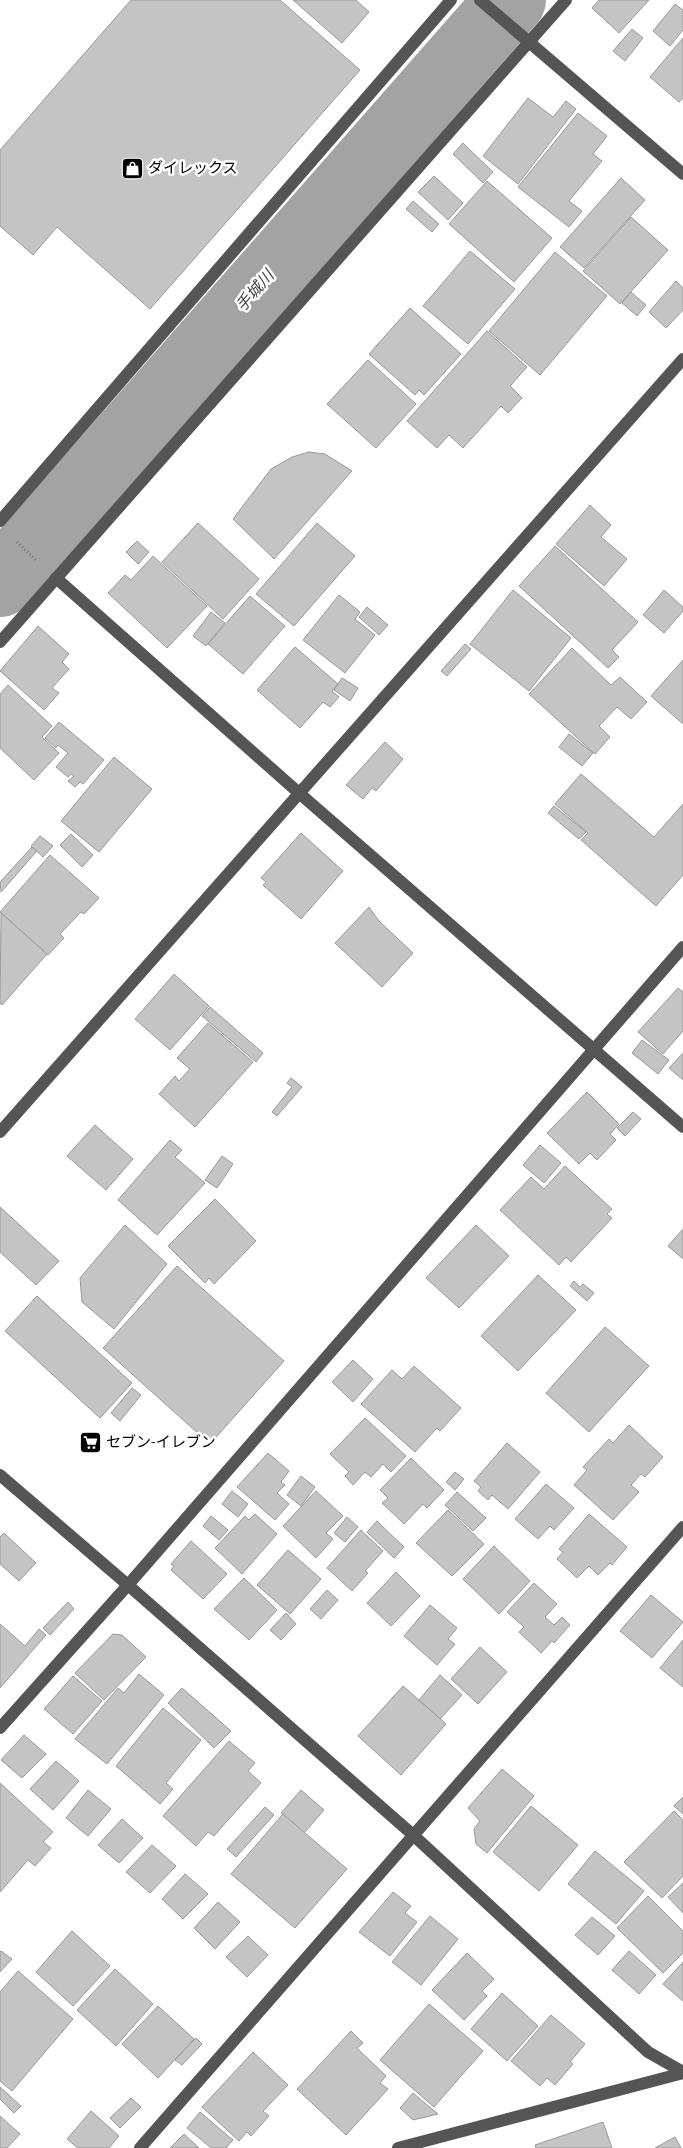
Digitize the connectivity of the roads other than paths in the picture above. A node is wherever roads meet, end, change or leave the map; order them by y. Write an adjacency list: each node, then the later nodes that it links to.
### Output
1 (451, 0): 7 (street)
2 (480, 0): 4 (street)
3 (566, 0): 4 (street)
4 (530, 41): 5 (street); 8 (street)
5 (683, 174)
6 (683, 359): 10 (street)
7 (0, 520)
8 (56, 578): 9 (street); 10 (street)
9 (0, 642)
10 (299, 793): 12 (street); 14 (street)
11 (683, 947): 12 (street)
12 (594, 1049): 13 (street); 17 (street)
13 (683, 1127)
14 (0, 1132)
15 (0, 1475): 17 (street)
16 (683, 1527): 19 (street)
17 (128, 1584): 18 (street); 19 (street)
18 (0, 1728)
19 (412, 1834): 20 (street); 21 (street)
20 (683, 2073): 22 (street)
21 (140, 2148)
22 (398, 2148)

